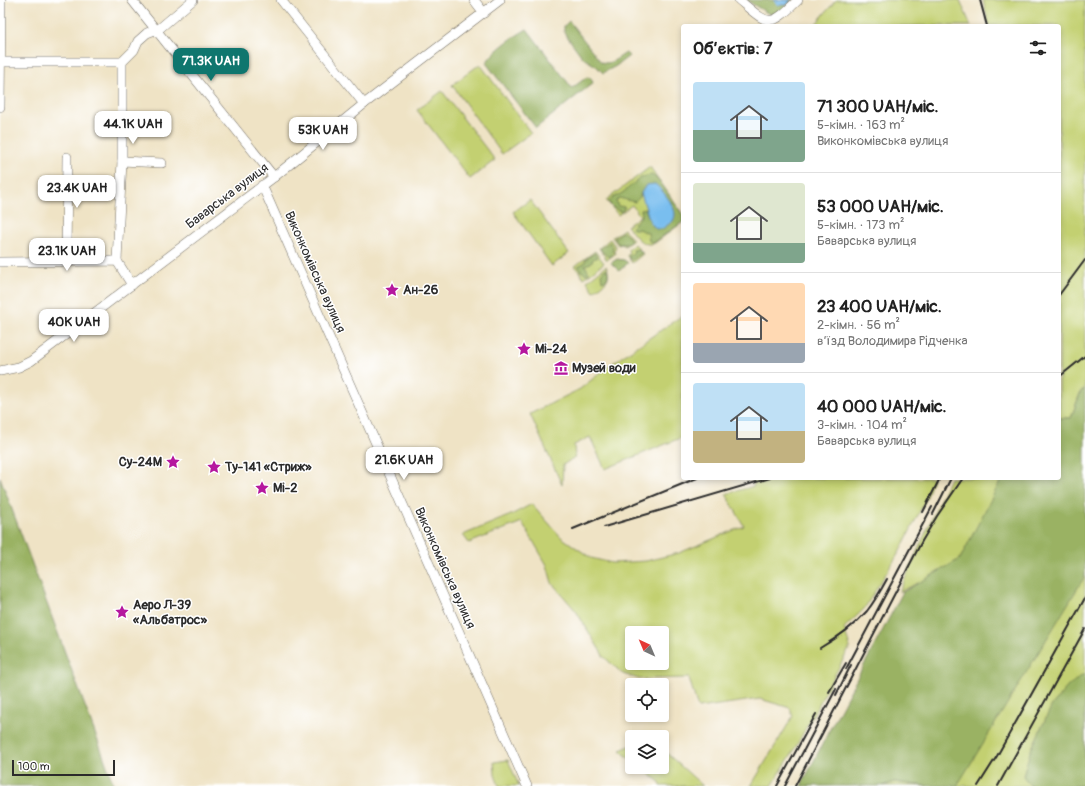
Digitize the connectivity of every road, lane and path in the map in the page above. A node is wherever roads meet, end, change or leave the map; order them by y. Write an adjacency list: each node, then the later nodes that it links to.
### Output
1 (1, 0): 11 (street)
2 (132, 0): 10 (street)
3 (193, 0): 10 (street)
4 (281, 0): 13 (street)
5 (474, 0): 9 (street)
6 (500, 0): 9 (street, Баварська вулиця)
7 (739, 0): 8 (street)
8 (798, 0)
9 (484, 13): 13 (street, Баварська вулиця)
10 (156, 30): 12 (street); 18 (street)
11 (0, 62): 12 (street); 14 (street)
12 (122, 62): 16 (street)
13 (364, 104): 18 (street, Баварська вулиця)
14 (0, 108)
15 (67, 157): 20 (street)
16 (122, 161): 17 (street); 21 (street)
17 (162, 164)
18 (274, 177): 19 (street, Баварська вулиця)
19 (262, 185): 23 (street, Баварська вулиця); 25 (street, Виконкомівська вулиця)
20 (66, 261): 21 (street); 22 (street)
21 (117, 261): 23 (street)
22 (0, 262)
23 (132, 285): 24 (street, Баварська вулиця)
24 (0, 371)
25 (527, 786)

